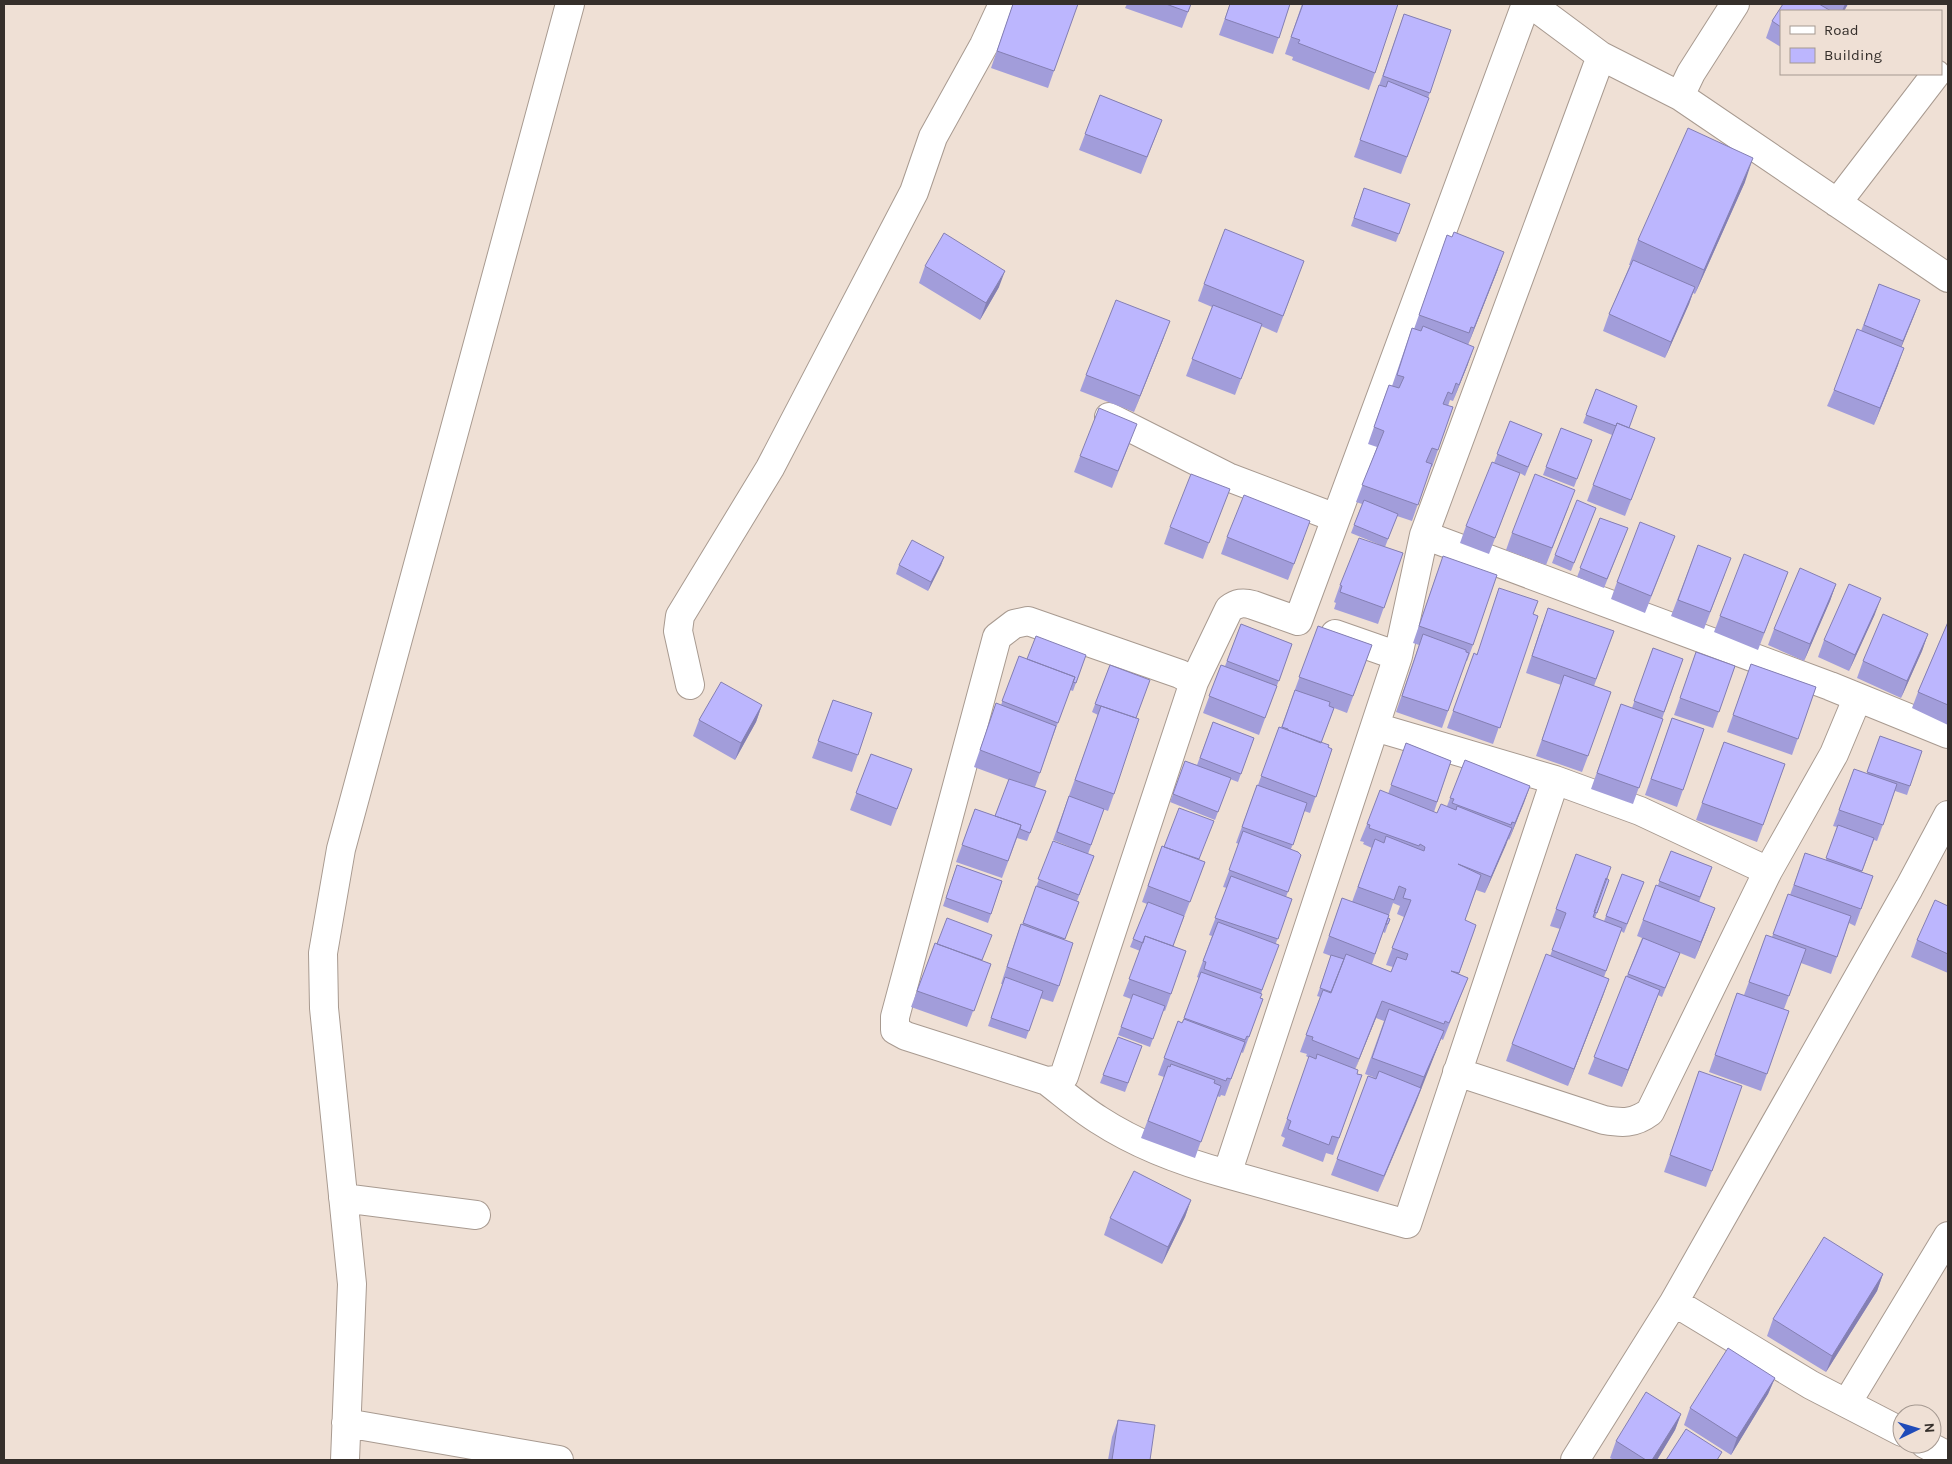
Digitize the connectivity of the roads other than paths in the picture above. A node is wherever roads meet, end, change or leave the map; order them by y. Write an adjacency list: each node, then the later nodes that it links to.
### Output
1 (570, 4): 27 (street)
2 (1003, 4): 17 (street)
3 (1526, 4): 12 (street)
4 (1531, 4): 6 (street)
5 (1735, 4): 8 (street)
6 (1601, 56): 8 (street); 13 (street)
7 (1935, 75): 9 (street)
8 (1686, 84): 9 (street)
9 (1852, 183): 10 (street)
10 (1948, 278)
11 (1109, 417): 12 (street)
12 (1336, 518): 14 (street)
13 (1424, 535): 15 (street); 18 (street)
14 (1298, 621): 15 (street); 16 (street)
15 (1398, 656): 19 (street)
16 (1194, 682): 25 (street); 25 (street)
17 (690, 685)
18 (1857, 699): 20 (street); 23 (street)
19 (1375, 727): 21 (street); 26 (street)
20 (1948, 734)
21 (1554, 780): 23 (street); 24 (street)
22 (1948, 814): 30 (street)
23 (1768, 871): 24 (street)
24 (1458, 1072): 26 (street)
25 (1047, 1080): 26 (street)
26 (1228, 1174)
27 (343, 1198): 28 (street); 32 (street)
28 (476, 1215)
29 (1948, 1236): 31 (street)
30 (1674, 1302): 31 (street); 36 (street)
31 (1847, 1403): 33 (street)
32 (346, 1423): 34 (street); 35 (street)
33 (1892, 1427)
34 (345, 1460)
35 (559, 1460)
36 (1575, 1460)

